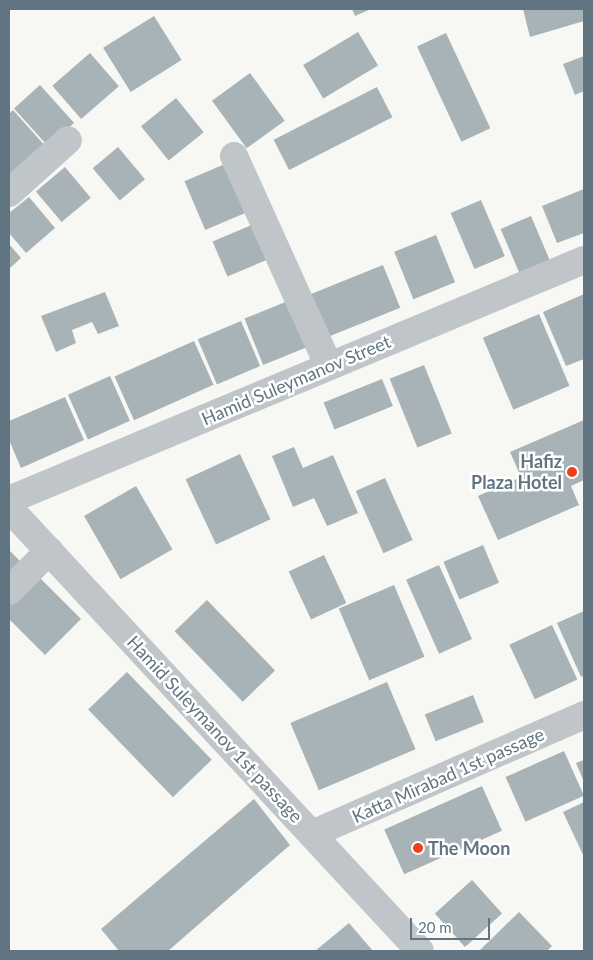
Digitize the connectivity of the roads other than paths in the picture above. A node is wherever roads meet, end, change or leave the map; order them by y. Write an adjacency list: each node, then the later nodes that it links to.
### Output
1 (68, 140): 3 (street)
2 (234, 156): 5 (street)
3 (9, 193)
4 (584, 260): 5 (street, Hamid Suleymanov Street)
5 (329, 366): 6 (street, Hamid Suleymanov Street)
6 (9, 500)
7 (9, 508): 8 (street, Hamid Suleymanov 1st passage)
8 (49, 551): 9 (street); 11 (street, Hamid Suleymanov 1st passage)
9 (9, 592)
10 (584, 715): 11 (street, Katta Mirabad 1st passage)
11 (312, 834): 12 (street, Hamid Suleymanov 1st passage)
12 (420, 951)

